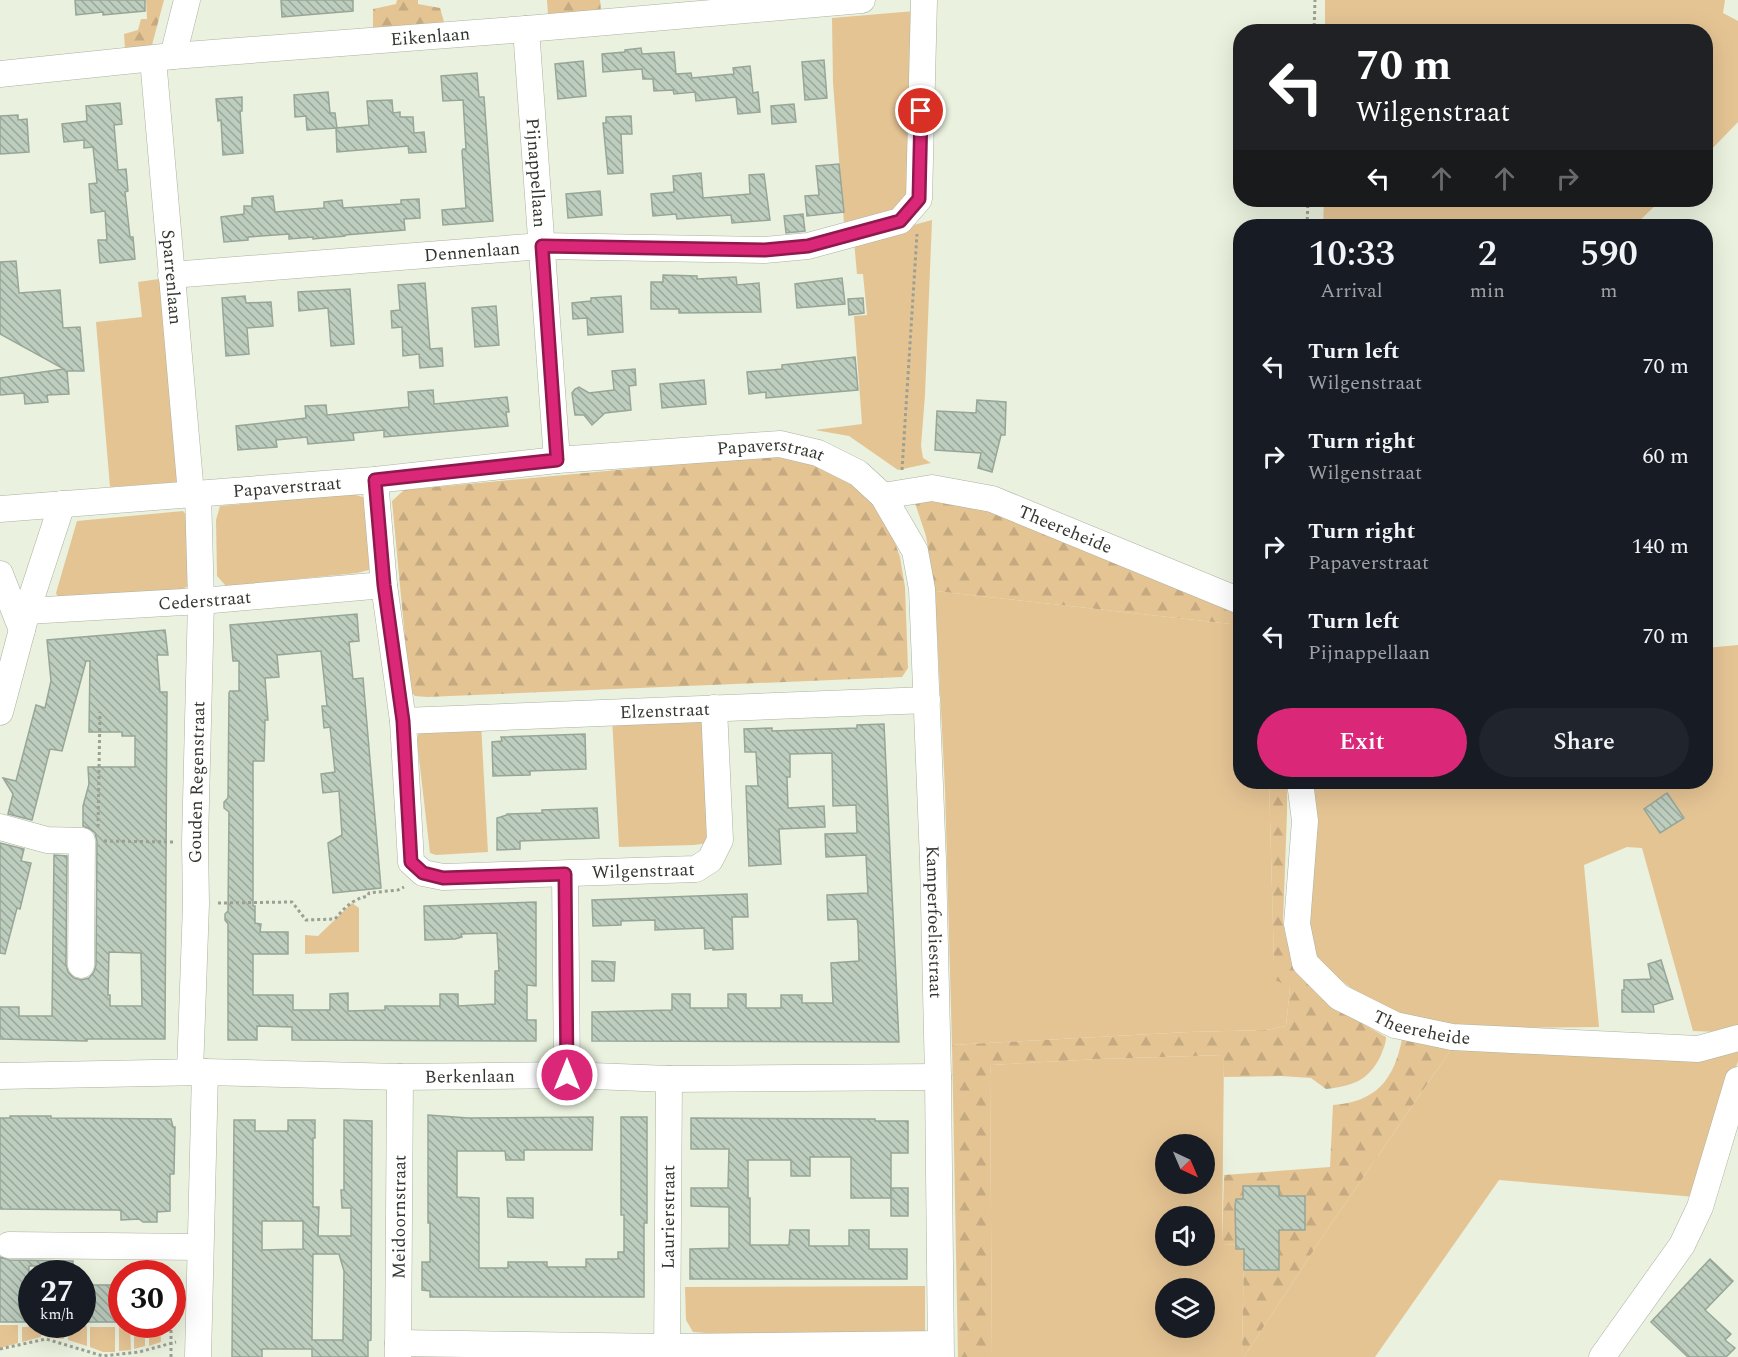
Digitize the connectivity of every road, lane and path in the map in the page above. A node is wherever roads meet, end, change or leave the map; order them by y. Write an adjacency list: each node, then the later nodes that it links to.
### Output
1 (187, 0): 7 (street, Sparrenlaan)
2 (862, 0): 6 (street, Eikenlaan)
3 (924, 0): 10 (street, Dennenlaan)
4 (1315, 0): 5 (path)
5 (1314, 24)
6 (526, 29): 7 (street, Eikenlaan); 10 (street, Pijnappellaan)
7 (163, 58): 8 (street, Eikenlaan); 11 (street, Sparrenlaan)
8 (0, 74)
9 (917, 235): 15 (path)
10 (542, 246): 11 (street, Dennenlaan); 12 (street, Pijnappellaan)
11 (171, 275): 14 (street, Sparrenlaan)
12 (557, 460): 13 (street, Papaverstraat); 15 (street, Papaverstraat)
13 (375, 480): 14 (street, Papaverstraat); 19 (street)
14 (194, 494): 16 (street, Papaverstraat); 21 (street, Gouden Regenstraat)
15 (883, 496): 20 (street, Theereheide); 23 (street, Kamperfoeliestraat)
16 (62, 504): 17 (street, Papaverstraat); 22 (street)
17 (0, 509)
18 (0, 573): 22 (street)
19 (384, 585): 21 (street, Cederstraat); 27 (street)
20 (1233, 599)
21 (201, 602): 22 (street, Cederstraat); 31 (street, Gouden Regenstraat)
22 (25, 620): 25 (street)
23 (927, 700): 24 (street, Elzenstraat); 41 (street, Kamperfoeliestraat)
24 (714, 708): 27 (street, Elzenstraat); 33 (street, Wilgenstraat)
25 (0, 712)
26 (100, 712): 30 (path)
27 (403, 721): 32 (street)
28 (1301, 789): 36 (street, Theereheide)
29 (0, 828): 30 (street)
30 (90, 841): 31 (path); 35 (street)
31 (195, 842): 34 (street, Gouden Regenstraat)
32 (423, 873): 33 (street, Wilgenstraat); 34 (path)
33 (565, 874): 38 (street)
34 (196, 904): 37 (street, Gouden Regenstraat)
35 (81, 965)
36 (1738, 1038)
37 (197, 1072): 39 (street, Berkenlaan); 40 (street, Berkenlaan); 45 (street, Gouden Regenstraat)
38 (567, 1075): 40 (street, Berkenlaan); 42 (street, Berkenlaan)
39 (0, 1076)
40 (400, 1077): 50 (street, Meidoornstraat)
41 (938, 1077): 42 (street, Berkenlaan); 51 (street, Kamperfoeliestraat)
42 (669, 1079): 52 (street, Laurierstraat)
43 (1738, 1080): 54 (street)
44 (9, 1245): 45 (street)
45 (200, 1247): 48 (street, Gouden Regenstraat)
46 (171, 1338): 47 (path)
47 (171, 1343): 48 (path); 49 (path); 53 (path)
48 (198, 1346)
49 (0, 1349)
50 (398, 1350): 52 (street)
51 (940, 1351): 52 (street)
52 (668, 1352)
53 (171, 1357)
54 (1602, 1357)

